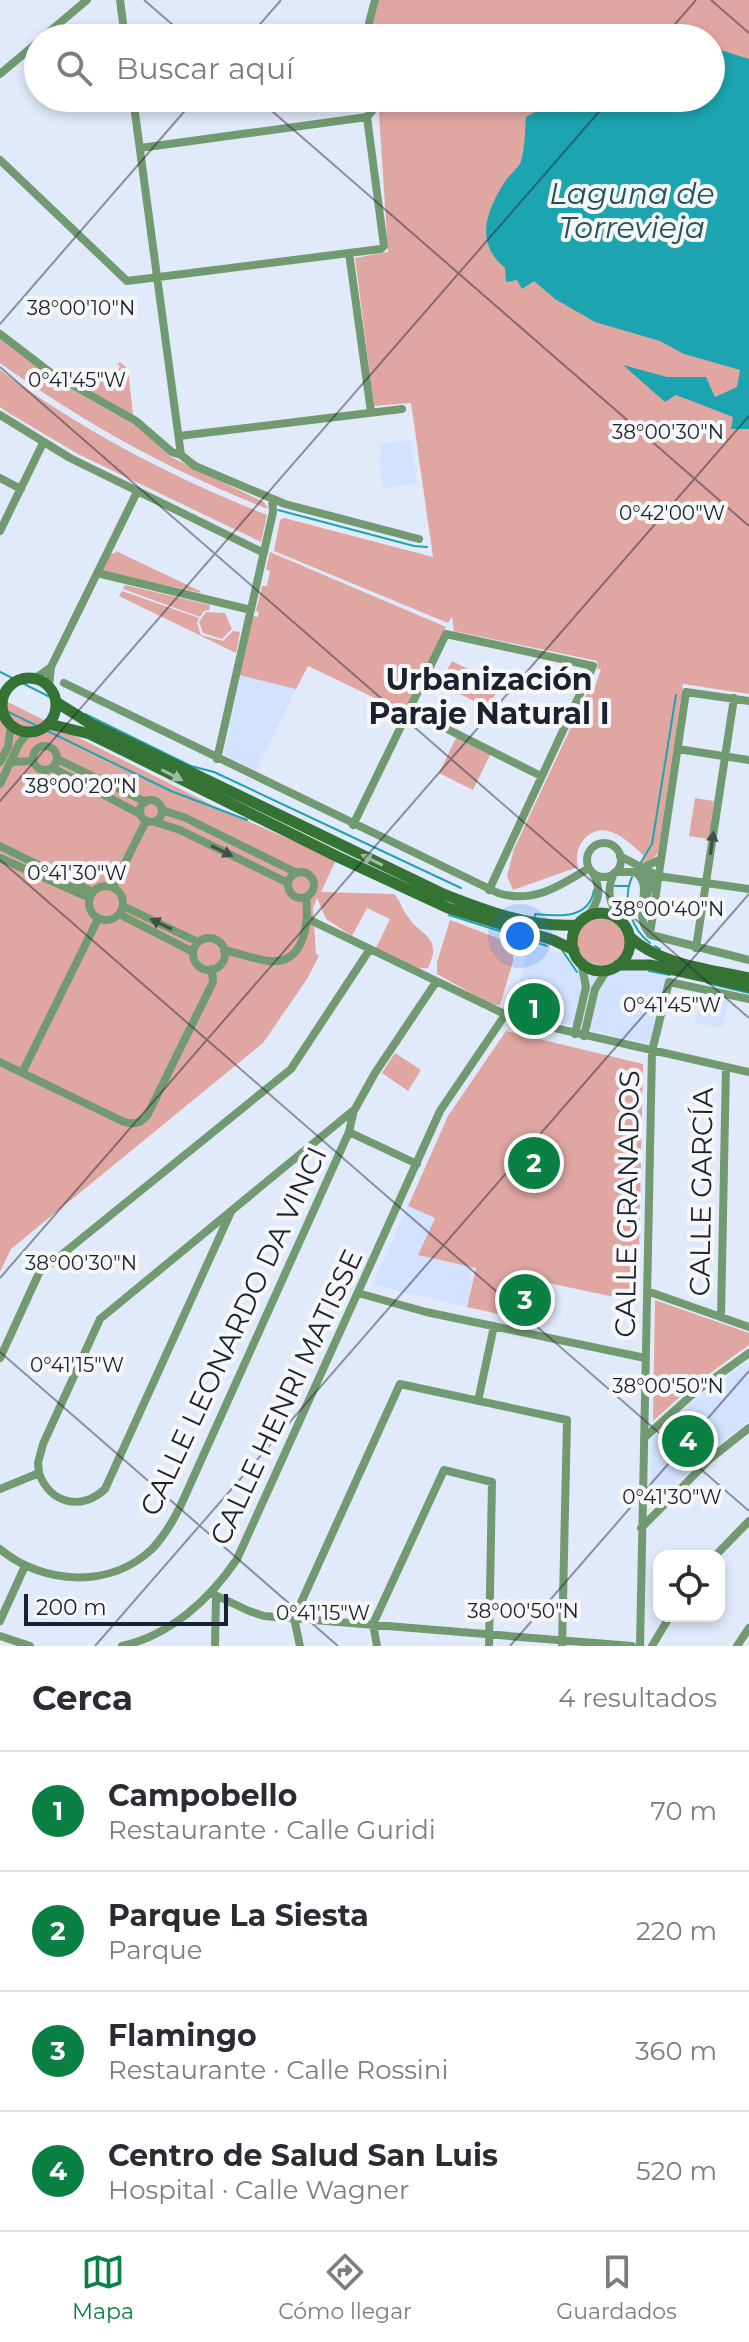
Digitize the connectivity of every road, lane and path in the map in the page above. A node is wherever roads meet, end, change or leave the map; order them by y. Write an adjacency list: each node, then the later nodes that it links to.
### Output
1 (87, 0): 4 (street)
2 (120, 0): 5 (street)
3 (375, 0): 6 (street)
4 (59, 24)
5 (123, 24)
6 (369, 24)
7 (24, 54): 8 (street)
8 (0, 74)
9 (135, 112): 12 (street)
10 (371, 112): 11 (street)
11 (367, 117): 12 (street); 14 (street)
12 (140, 148): 15 (street)
13 (0, 160): 15 (street)
14 (349, 253): 15 (street); 18 (street)
15 (157, 277): 20 (street)
16 (0, 334): 22 (street)
17 (402, 409): 18 (street)
18 (371, 412): 20 (street)
19 (0, 415): 21 (street)
20 (179, 436): 22 (street)
21 (43, 443): 24 (street); 25 (street)
22 (181, 455): 26 (street)
23 (0, 478): 24 (street)
24 (21, 489): 27 (street)
25 (137, 492): 30 (street); 31 (street)
26 (272, 499): 29 (street); 30 (street)
27 (3, 518): 28 (street)
28 (0, 531)
29 (419, 539)
30 (264, 553): 32 (street)
31 (97, 573): 32 (street); 33 (street)
32 (251, 610): 50 (street)
33 (51, 667): 35 (street); 38 (street)
34 (0, 678): 36 (main road)
35 (36, 678): 36 (main road); 38 (main road)
36 (12, 683): 40 (main road)
37 (64, 683): 50 (street)
38 (49, 686): 42 (main road)
39 (734, 698): 41 (street); 47 (street); 48 (street)
40 (1, 701): 45 (main road)
41 (749, 701)
42 (56, 702): 44 (main road); 82 (main road, one-way to 42)
43 (409, 710): 54 (street); 54 (street); 59 (street)
44 (49, 724): 46 (main road); 89 (main road, one-way to 89)
45 (11, 725): 46 (main road); 49 (street)
46 (28, 732): 49 (street)
47 (678, 749): 48 (street); 63 (street)
48 (725, 756): 51 (street); 70 (street, one-way to 48)
49 (3, 759): 52 (street); 55 (street)
50 (217, 759): 59 (street)
51 (749, 760)
52 (33, 761): 53 (street); 53 (street)
53 (55, 764): 56 (street); 58 (street)
54 (541, 776): 73 (street)
55 (0, 784)
56 (146, 802): 57 (street); 58 (street)
57 (162, 810): 58 (street); 67 (street)
58 (147, 819): 69 (street, one-way to 69); 71 (street)
59 (353, 825): 73 (street)
60 (0, 846): 74 (street)
61 (620, 856): 64 (street); 65 (street); 66 (street)
62 (0, 858): 74 (street)
63 (661, 859): 64 (street); 68 (street)
64 (643, 868): 68 (street); 76 (street)
65 (591, 870): 66 (street); 73 (street); 78 (street)
66 (615, 872): 76 (street); 81 (street)
67 (297, 873): 69 (street); 75 (street)
68 (658, 876): 70 (street); 83 (street)
69 (288, 883): 75 (street)
70 (706, 883): 72 (street); 86 (street)
71 (113, 887): 74 (street); 77 (street)
72 (749, 889)
73 (489, 890)
74 (91, 895): 79 (street)
75 (306, 897): 80 (street)
76 (641, 906): 83 (street)
77 (121, 910): 79 (street); 85 (street, one-way to 77); 90 (street)
78 (588, 916): 81 (main road); 82 (main road)
79 (98, 919): 105 (street)
80 (308, 919): 87 (street); 88 (street)
81 (620, 919): 84 (main road)
82 (577, 925): 89 (main road)
83 (650, 934): 86 (street)
84 (630, 937): 93 (main road); 95 (main road)
85 (198, 942): 88 (street); 90 (street)
86 (696, 948): 91 (street)
87 (370, 949): 96 (street); 119 (street)
88 (224, 950): 94 (street)
89 (574, 950): 92 (main road)
90 (193, 952): 94 (street)
91 (749, 960)
92 (581, 962): 93 (main road); 100 (street)
93 (612, 968): 97 (main road); 100 (street)
94 (212, 969): 105 (street)
95 (749, 978)
96 (436, 982): 99 (street); 106 (street)
97 (749, 987)
98 (749, 999): 101 (street, CALLE GRANADOS)
99 (505, 1015): 100 (street); 108 (street, CALLE HENRI MATISSE)
100 (579, 1035): 101 (street)
101 (652, 1051): 103 (street); 113 (street, CALLE GRANADOS)
102 (0, 1062): 105 (street)
103 (726, 1067): 104 (street); 115 (street, CALLE GARCÍA)
104 (749, 1072)
105 (22, 1073)
106 (355, 1109): 107 (street, CALLE LEONARDO DA VINCI); 109 (street)
107 (349, 1132): 108 (street); 130 (street, CALLE LEONARDO DA VINCI)
108 (417, 1164): 114 (street, CALLE HENRI MATISSE)
109 (232, 1210): 110 (street); 111 (street)
110 (217, 1223): 111 (street); 112 (street); 124 (street)
111 (220, 1238): 112 (street)
112 (206, 1268): 124 (street)
113 (647, 1291): 115 (street); 120 (street, CALLE GRANADOS)
114 (358, 1293): 116 (street); 131 (street, CALLE HENRI MATISSE)
115 (721, 1317): 117 (street)
116 (494, 1326): 120 (street); 121 (street)
117 (749, 1327)
118 (749, 1353): 123 (street)
119 (0, 1358)
120 (645, 1358): 123 (street, CALLE GRANADOS)
121 (478, 1401): 132 (street); 139 (street)
122 (749, 1428): 127 (street)
123 (644, 1438): 127 (street, CALLE GRANADOS)
124 (39, 1473): 125 (street)
125 (0, 1489)
126 (749, 1521): 129 (street)
127 (641, 1529): 147 (street, CALLE GRANADOS)
128 (0, 1549): 130 (street, CALLE LEONARDO DA VINCI)
129 (721, 1550)
130 (25, 1566): 133 (street)
131 (213, 1594): 132 (street); 140 (street, CALLE HENRI MATISSE); 142 (street)
132 (294, 1618): 135 (street); 143 (street)
133 (0, 1621)
134 (666, 1622): 148 (street)
135 (373, 1624): 137 (street); 137 (street); 144 (street)
136 (749, 1628): 149 (street)
137 (489, 1634): 139 (street); 145 (street)
138 (0, 1636): 141 (street)
139 (562, 1643): 146 (street)
140 (129, 1645)
141 (30, 1646)
142 (215, 1646)
143 (300, 1646)
144 (377, 1646)
145 (489, 1646)
146 (632, 1646)
147 (640, 1646)
148 (652, 1646)
149 (737, 1646)

